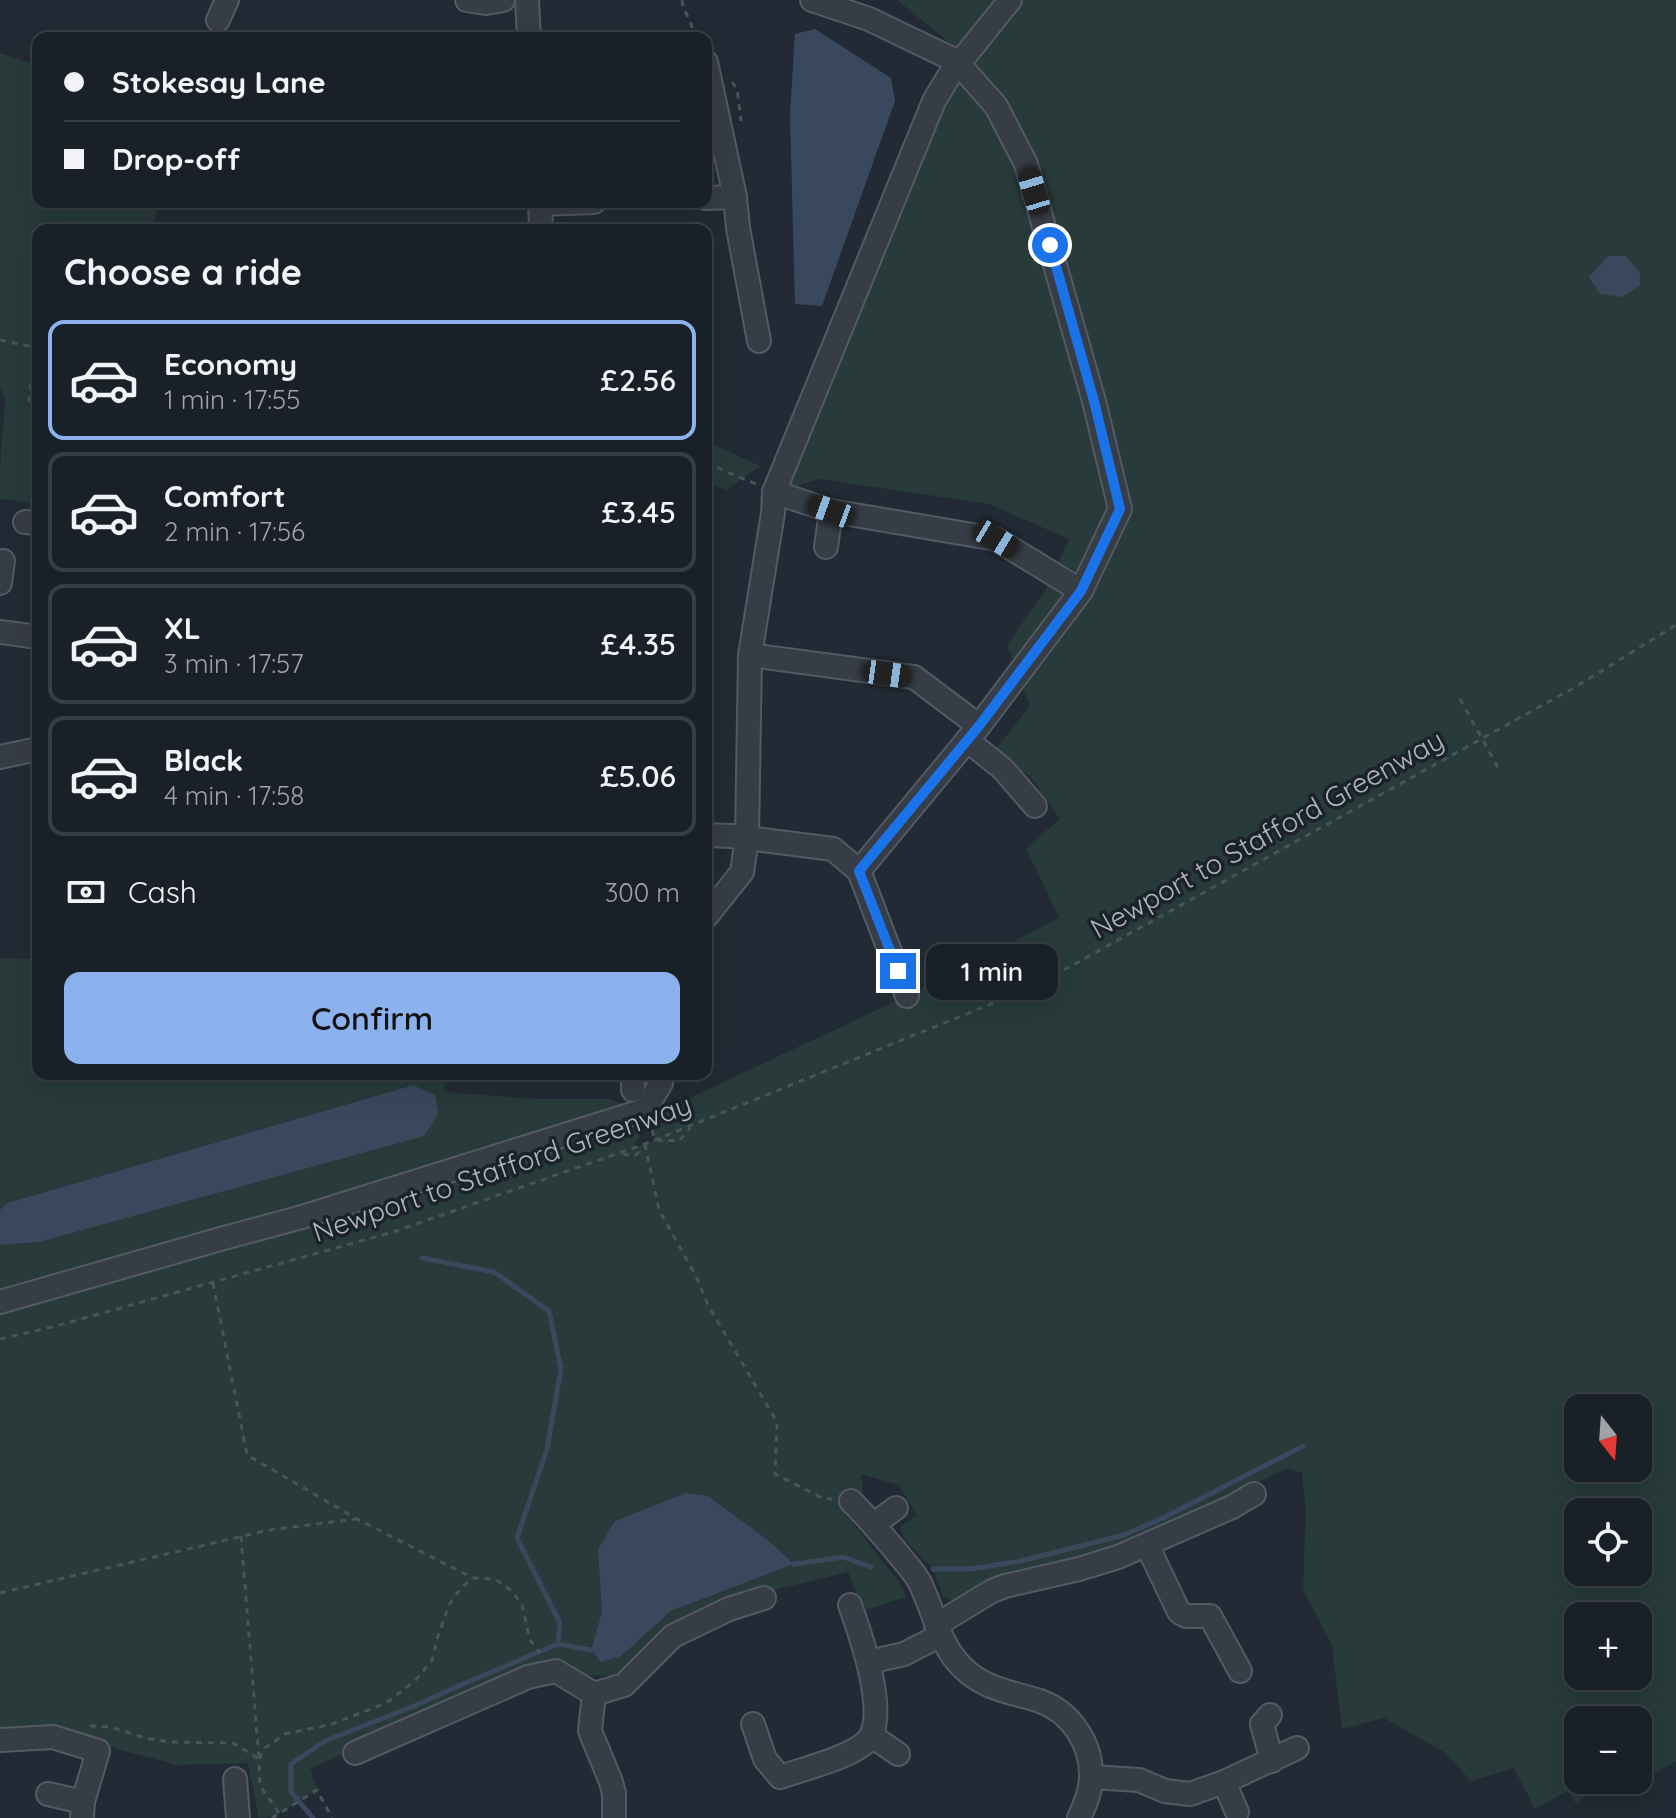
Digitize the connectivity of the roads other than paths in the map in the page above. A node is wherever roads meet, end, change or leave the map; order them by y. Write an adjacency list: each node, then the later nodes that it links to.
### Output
1 (467, 0): 2 (street)
2 (503, 0)
3 (527, 0): 6 (street)
4 (812, 0): 7 (street)
5 (1010, 0): 7 (street)
6 (529, 32)
7 (958, 65): 12 (street); 15 (street)
8 (712, 90): 10 (street)
9 (712, 199): 10 (street)
10 (736, 204): 11 (street)
11 (759, 341)
12 (774, 492): 13 (street); 18 (street)
13 (831, 511): 14 (street); 15 (street)
14 (826, 547)
15 (1081, 591): 19 (street)
16 (0, 632): 17 (street)
17 (32, 636)
18 (750, 655): 19 (street); 24 (street)
19 (973, 733): 22 (street); 25 (street)
20 (32, 750): 21 (street)
21 (0, 757)
22 (1035, 806)
23 (712, 835): 24 (street)
24 (747, 838): 25 (street); 26 (street)
25 (859, 871): 27 (street)
26 (712, 910)
27 (907, 996)
28 (661, 1080): 29 (street)
29 (0, 1302)
30 (1254, 1494): 34 (street)
31 (851, 1501): 33 (street)
32 (896, 1508): 33 (street)
33 (874, 1524): 37 (street)
34 (1147, 1545): 37 (street); 39 (street)
35 (764, 1598): 40 (street)
36 (850, 1605): 38 (street)
37 (939, 1630): 38 (street); 49 (street)
38 (866, 1654): 43 (street)
39 (1240, 1671)
40 (594, 1694): 46 (street); 56 (street)
41 (1270, 1715): 48 (street)
42 (753, 1724): 43 (street)
43 (872, 1736): 47 (street)
44 (0, 1740): 53 (street)
45 (1297, 1748): 48 (street)
46 (355, 1753)
47 (898, 1754)
48 (1272, 1761): 51 (street)
49 (1091, 1777): 51 (street); 57 (street)
50 (235, 1779): 55 (street)
51 (1224, 1782): 54 (street)
52 (48, 1794): 53 (street)
53 (82, 1810)
54 (1237, 1812)
55 (238, 1818)
56 (614, 1818)
57 (1079, 1818)

